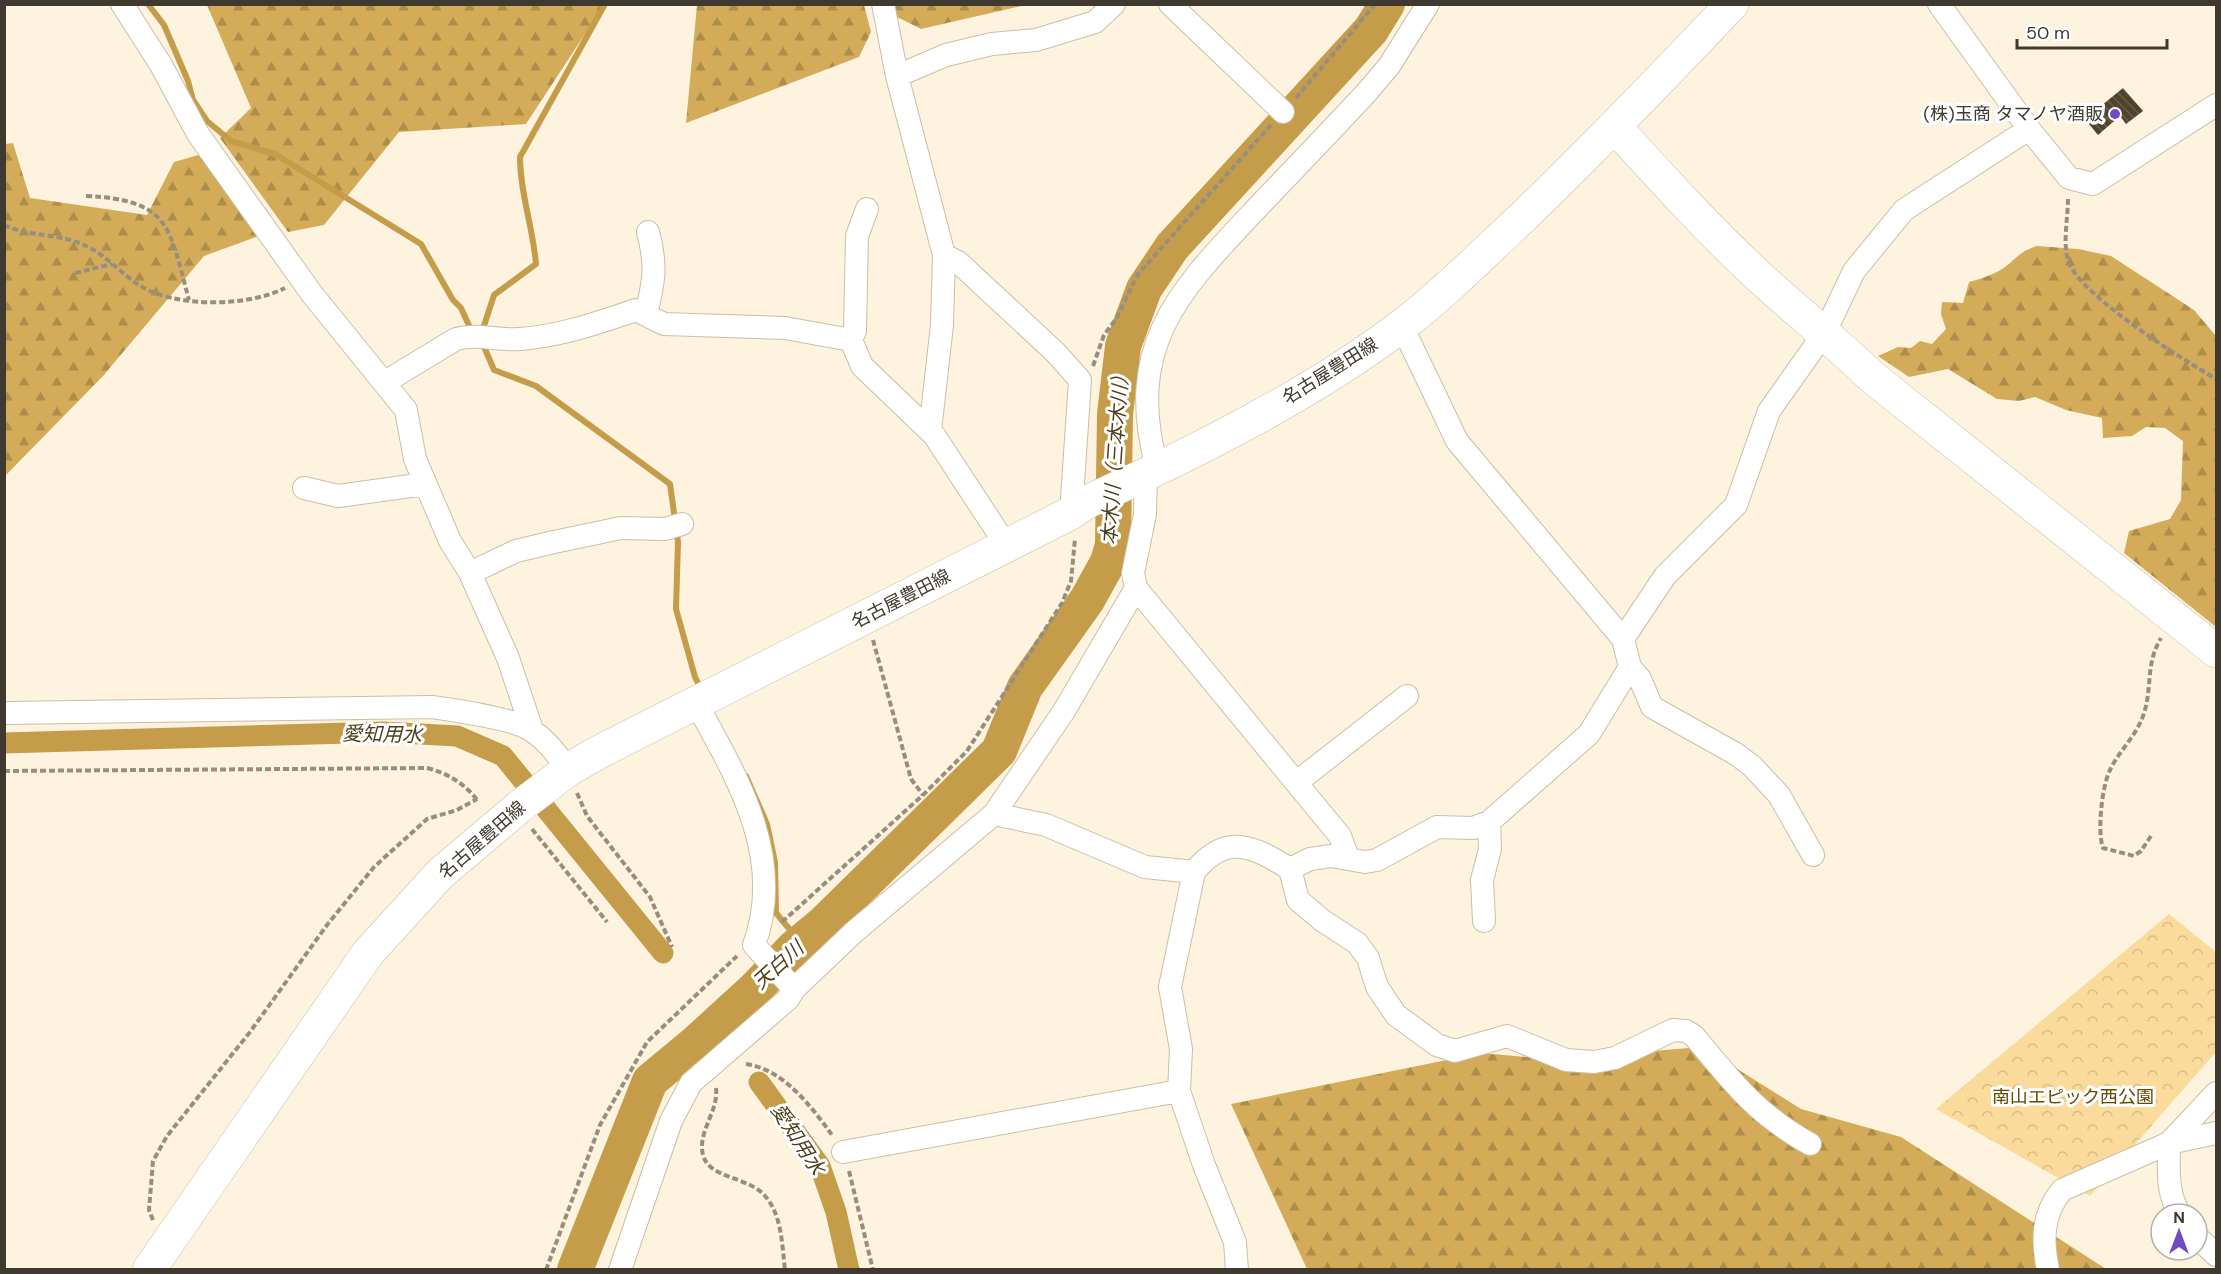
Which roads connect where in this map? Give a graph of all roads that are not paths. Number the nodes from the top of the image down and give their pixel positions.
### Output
1 (122, 4) edge
2 (883, 4) edge
3 (1114, 4) edge
4 (1170, 4) edge
5 (1428, 4) edge
6 (1732, 4) edge
7 (1939, 4) edge
8 (897, 76) junction
9 (2217, 105) edge
10 (1283, 112) road end
11 (1615, 127) junction
12 (2029, 129) junction
13 (867, 209) dead end
14 (648, 232) dead end
15 (944, 255) junction
16 (646, 315) junction
17 (1402, 326) junction
18 (1825, 332) junction
19 (852, 340) junction
20 (385, 382) junction
21 (930, 431) junction
22 (1146, 474) junction
23 (425, 484) junction
24 (304, 488) dead end
25 (1079, 507) junction
26 (682, 524) dead end
27 (1006, 545) junction
28 (470, 573) junction
29 (1136, 588) junction
30 (1623, 639) junction
31 (2217, 651) edge
32 (1630, 667) junction
33 (1407, 696) dead end
34 (696, 703) junction
35 (4, 713) edge
36 (528, 728) junction
37 (563, 774) junction
38 (1297, 782) junction
39 (994, 814) junction
40 (1489, 822) junction
41 (1813, 855) dead end
42 (1348, 858) junction
43 (1290, 868) junction
44 (1194, 872) junction
45 (1484, 921) dead end
46 (794, 989) junction
47 (1179, 1091) junction
48 (2217, 1093) edge
49 (2217, 1133) edge
50 (2169, 1143) junction
51 (1810, 1144) dead end
52 (843, 1152) road end
53 (2174, 1202) edge
54 (149, 1269) edge
55 (620, 1269) edge
56 (1237, 1269) edge
57 (2048, 1269) edge

1 - 20 street
2 - 8 street
3 - 8 street
4 - 10 street
5 - 22 street
6 - 11 main road, 名古屋豊田線
7 - 12 street
8 - 15 street
9 - 12 street
11 - 17 main road, 名古屋豊田線
11 - 18 main road
12 - 18 street
13 - 19 street
14 - 16 street
15 - 21 street
15 - 25 street
16 - 19 street
16 - 20 street
17 - 22 main road, 名古屋豊田線
17 - 30 street
18 - 30 street
18 - 31 main road
19 - 21 street
20 - 23 street
21 - 27 street
22 - 25 main road, 名古屋豊田線
22 - 29 street
23 - 24 street
23 - 28 street
25 - 27 main road, 名古屋豊田線
26 - 28 street
27 - 34 main road, 名古屋豊田線
28 - 36 street
29 - 38 street
29 - 39 street
30 - 32 street
32 - 40 street
32 - 41 street
33 - 38 street
34 - 37 main road, 名古屋豊田線
34 - 46 street
35 - 36 street
36 - 37 street
37 - 54 main road, 名古屋豊田線
38 - 42 street
39 - 44 street
39 - 46 street
40 - 42 street
40 - 45 street
42 - 43 street
43 - 44 street
43 - 51 street
44 - 47 street
46 - 55 street
47 - 52 street
47 - 56 street
48 - 50 street
49 - 50 street
50 - 53 street
50 - 57 street

